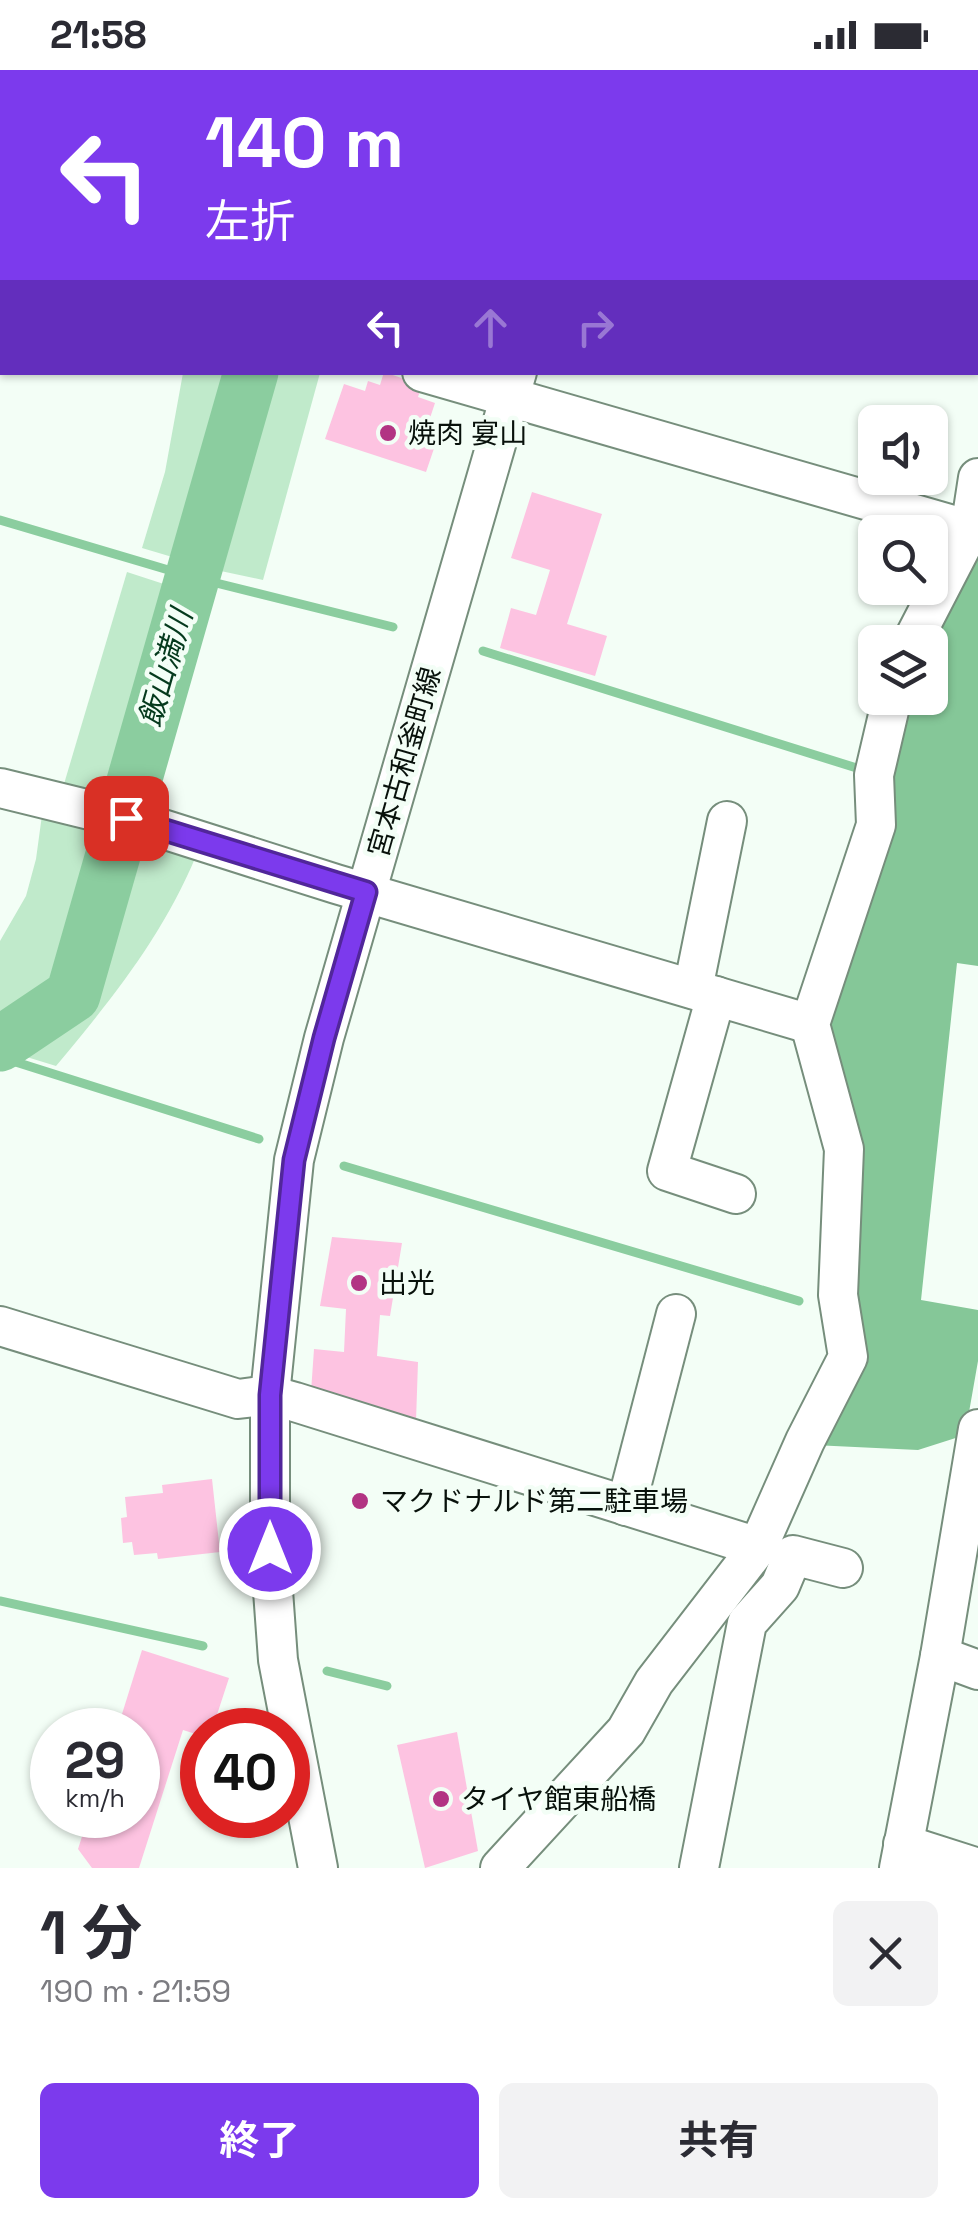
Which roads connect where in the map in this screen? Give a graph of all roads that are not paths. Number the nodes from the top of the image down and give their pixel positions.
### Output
1 (443, 375) edge
2 (513, 385) edge
3 (978, 478) edge
4 (970, 530) junction
5 (921, 625) edge
6 (888, 715) edge
7 (0, 788) edge
8 (727, 822) dead end
9 (366, 892) junction
10 (704, 993) junction
11 (810, 1024) junction
12 (736, 1194) dead end
13 (676, 1314) dead end
14 (0, 1326) edge
15 (270, 1395) junction
16 (978, 1429) edge
17 (626, 1506) junction
18 (758, 1547) junction
19 (843, 1568) dead end
20 (940, 1656) junction
21 (978, 1670) edge
22 (901, 1856) edge
23 (318, 1868) edge
24 (500, 1868) edge
25 (699, 1868) edge
26 (978, 1868) edge

1 - 2 street
2 - 4 street
2 - 9 street, 宮本古和釜町線
3 - 4 street
4 - 5 street
6 - 11 street
7 - 9 street
8 - 10 street
9 - 10 street
9 - 15 street, 宮本古和釜町線
10 - 11 street
10 - 12 street
11 - 18 street
13 - 17 street
14 - 15 street
15 - 17 street
15 - 23 street, 宮本古和釜町線
16 - 20 street
17 - 18 street
18 - 24 street
19 - 25 street
20 - 21 street
20 - 22 street
22 - 26 street

